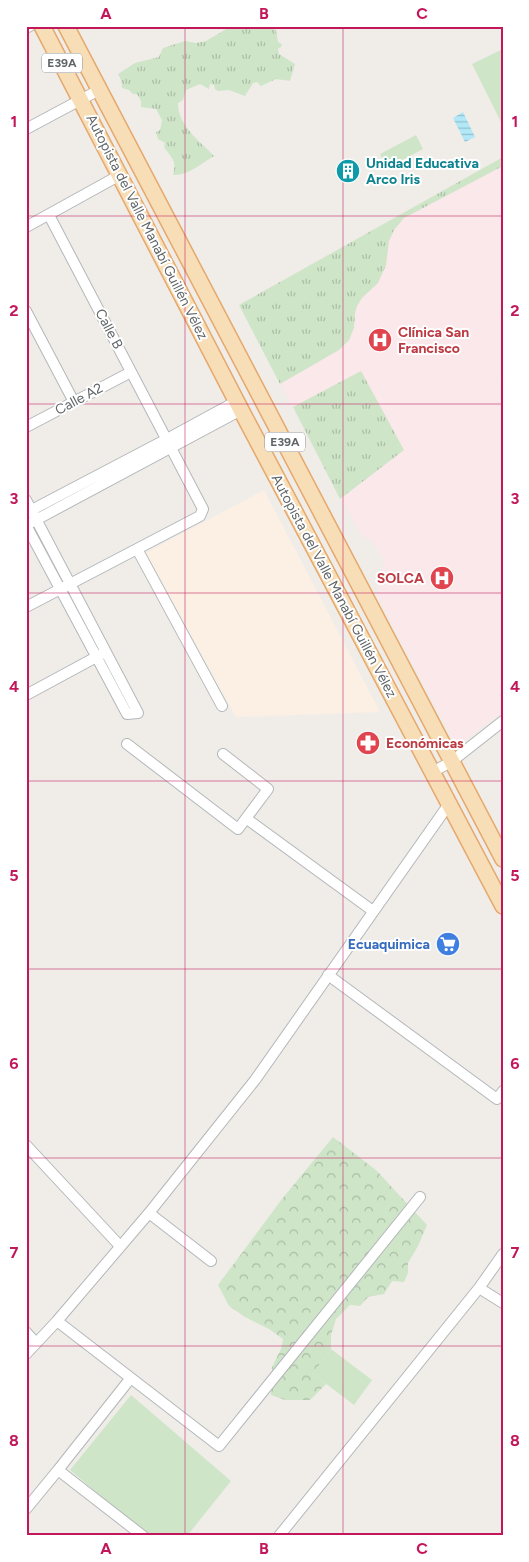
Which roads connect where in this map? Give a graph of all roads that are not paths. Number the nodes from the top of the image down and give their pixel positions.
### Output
1 (30, 26) edge
2 (42, 26) edge
3 (66, 26) edge
4 (26, 28) edge
5 (99, 90) junction
6 (81, 100) junction
7 (26, 129) edge
8 (120, 174) junction
9 (51, 219) dead end
10 (26, 227) edge
11 (26, 311) edge
12 (131, 372) junction
13 (74, 402) junction
14 (239, 406) junction
15 (26, 427) edge
16 (170, 444) junction
17 (26, 500) edge
18 (29, 511) edge
19 (325, 518) junction
20 (36, 520) junction
21 (26, 525) edge
22 (307, 533) junction
23 (137, 549) junction
24 (70, 584) junction
25 (60, 590) junction
26 (26, 607) edge
27 (101, 655) junction
28 (26, 695) edge
29 (222, 706) dead end
30 (503, 721) edge
31 (128, 744) dead end
32 (222, 754) dead end
33 (451, 762) junction
34 (432, 772) junction
35 (449, 804) junction
36 (247, 819) junction
37 (502, 854) edge
38 (503, 906) edge
39 (373, 911) junction
40 (328, 975) junction
41 (503, 1091) edge
42 (26, 1146) edge
43 (420, 1197) dead end
44 (149, 1213) junction
45 (120, 1246) junction
46 (503, 1254) edge
47 (211, 1261) dead end
48 (479, 1288) junction
49 (503, 1303) edge
50 (57, 1321) junction
51 (26, 1332) edge
52 (36, 1343) junction
53 (26, 1354) edge
54 (130, 1379) junction
55 (58, 1470) junction
56 (26, 1509) edge
57 (143, 1536) edge
58 (279, 1536) edge

1 - 4 street
2 - 6 main road, Autopista del Valle Manabí Guillén Vélez / E39A
3 - 5 main road, Autopista del Valle Manabí Guillén Vélez / E39A
5 - 6 street
5 - 19 main road, Autopista del Valle Manabí Guillén Vélez / E39A
6 - 7 street
6 - 8 main road, Autopista del Valle Manabí Guillén Vélez / E39A
8 - 10 street
8 - 14 main road, Autopista del Valle Manabí Guillén Vélez / E39A
9 - 12 street, Calle B
11 - 13 street
12 - 13 street, Calle A2
12 - 16 street, Calle B
13 - 15 street, Calle A2
14 - 16 street
14 - 22 main road, Autopista del Valle Manabí Guillén Vélez / E39A
16 - 18 street
16 - 20 street
16 - 23 street, Calle B
17 - 18 street
18 - 20 street
19 - 22 main road
19 - 33 main road, Autopista del Valle Manabí Guillén Vélez / E39A
20 - 21 street
20 - 24 street
21 - 25 street
22 - 34 main road, Autopista del Valle Manabí Guillén Vélez / E39A
23 - 24 street
23 - 29 street
24 - 25 street
24 - 27 street
25 - 26 street
25 - 27 street
27 - 27 street
27 - 28 street
30 - 33 street
31 - 36 street
32 - 36 street
33 - 34 street
33 - 37 main road, Autopista del Valle Manabí Guillén Vélez / E39A
34 - 35 main road, Autopista del Valle Manabí Guillén Vélez / E39A
35 - 38 main road, Autopista del Valle Manabí Guillén Vélez / E39A
35 - 39 street
36 - 39 street
39 - 40 street
40 - 41 street
40 - 44 street
42 - 45 street
43 - 54 street
44 - 45 street
44 - 47 street
45 - 50 street
46 - 48 street
48 - 49 street
48 - 58 street
50 - 52 street
50 - 54 street
51 - 52 street
52 - 53 street
54 - 55 street
55 - 56 street
55 - 57 street

